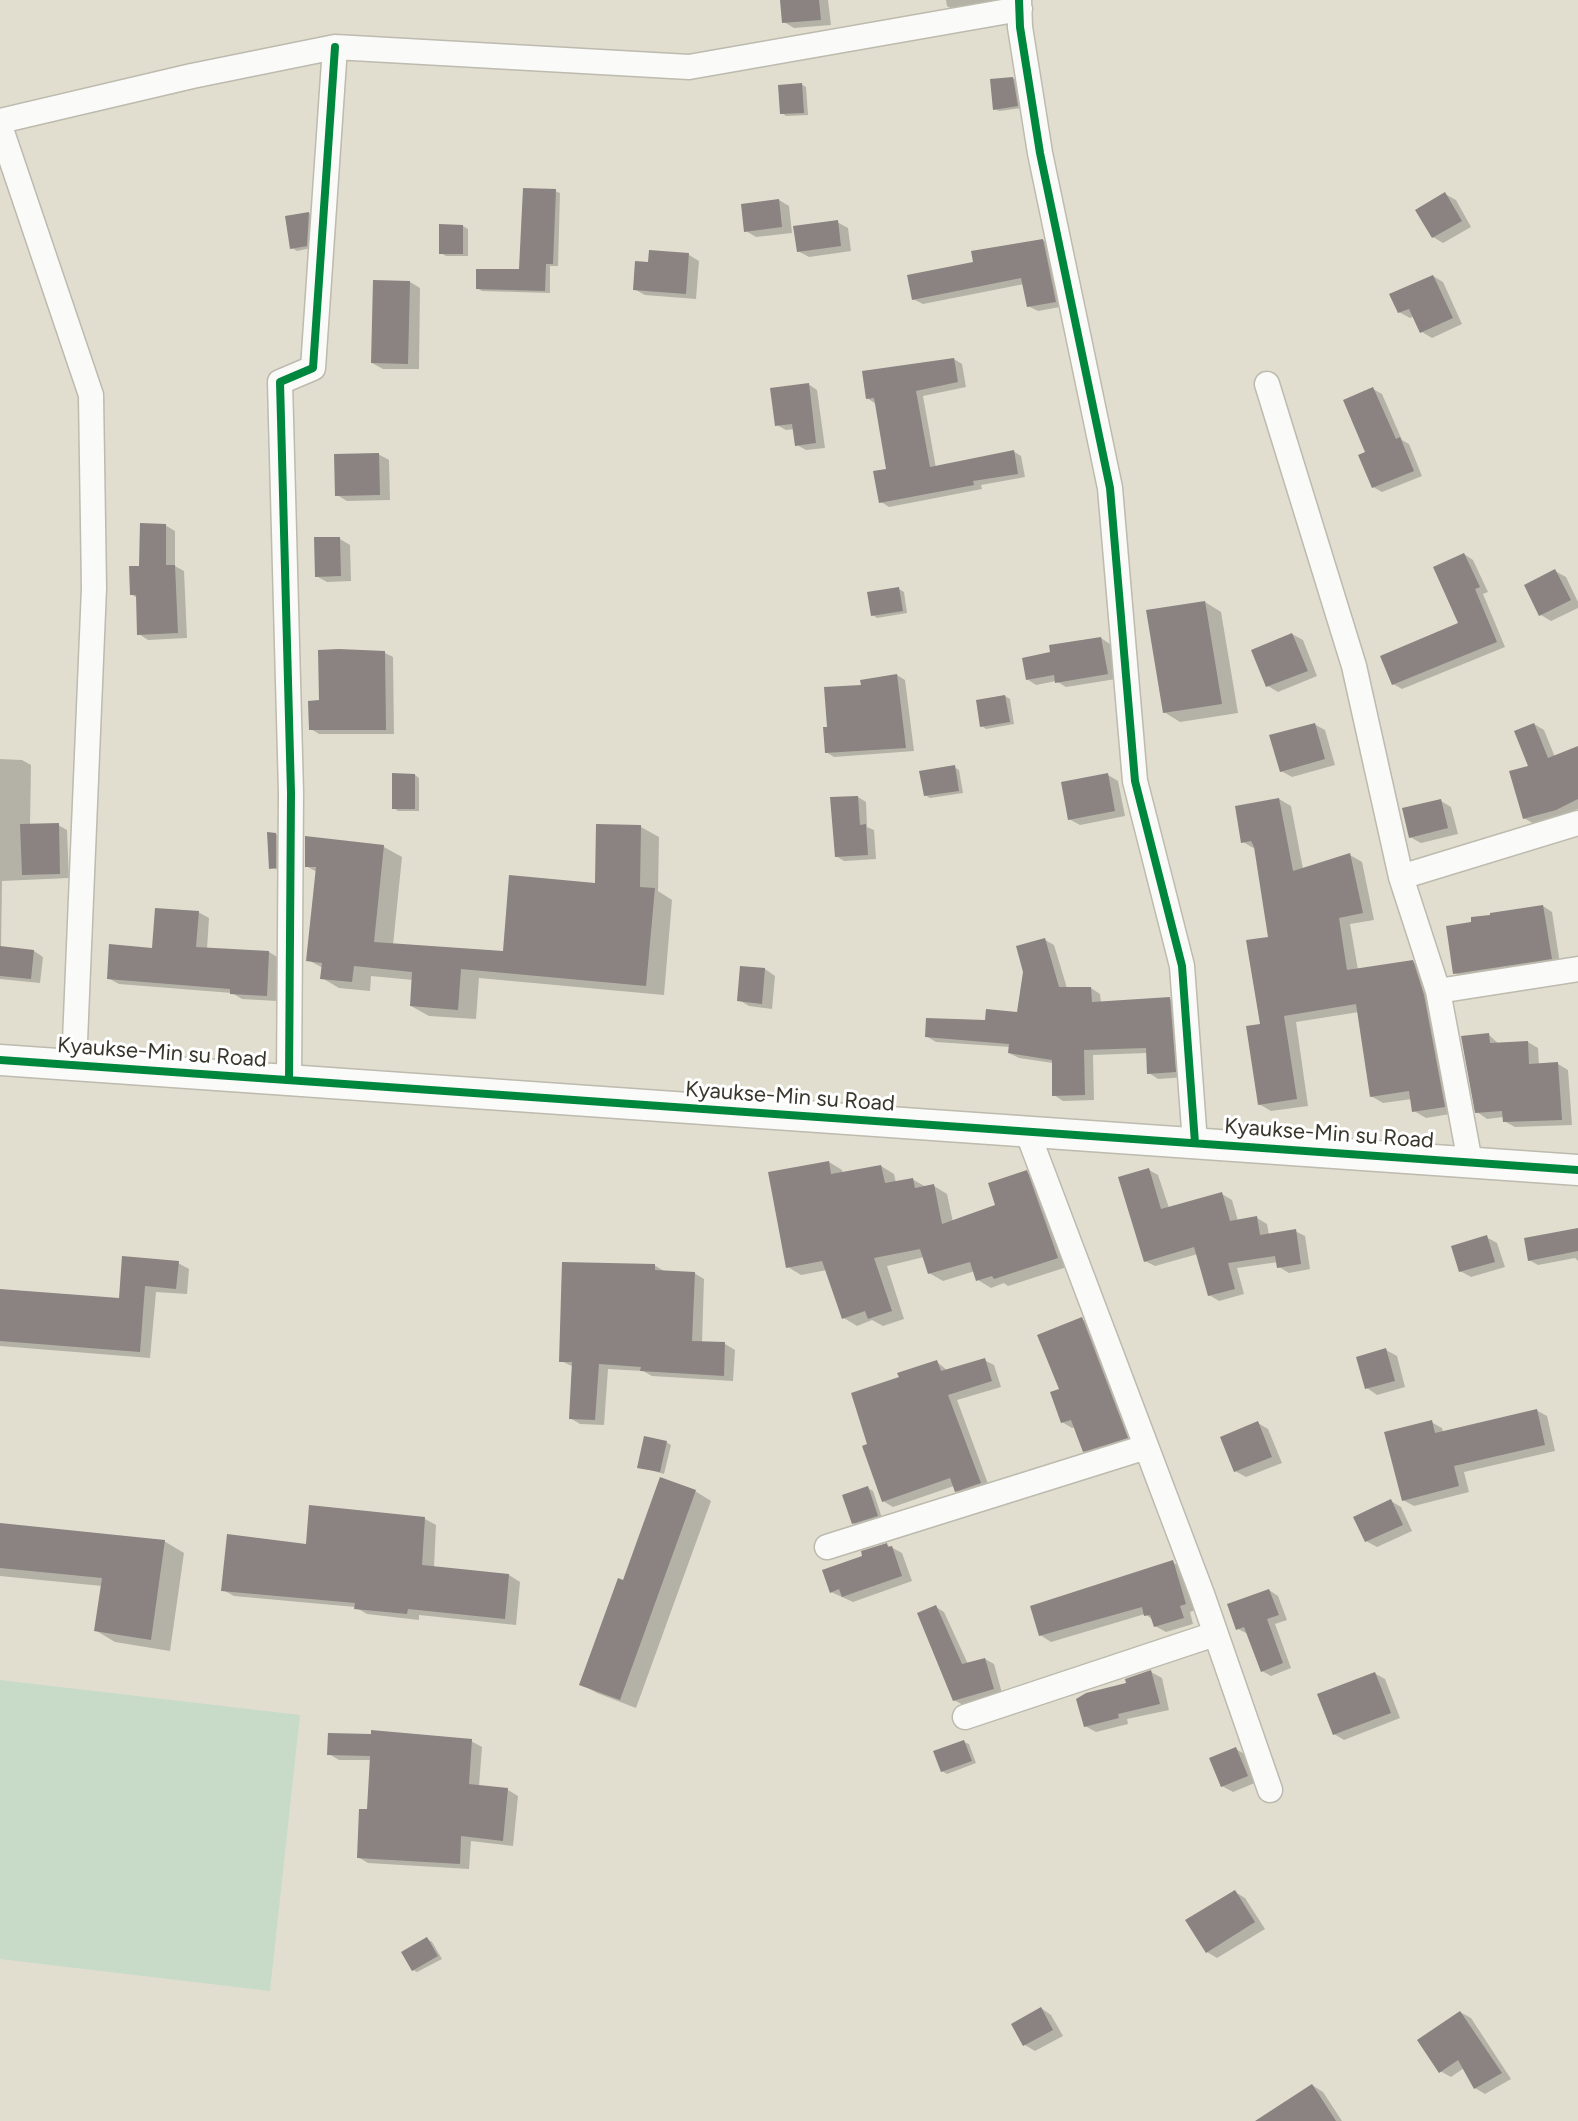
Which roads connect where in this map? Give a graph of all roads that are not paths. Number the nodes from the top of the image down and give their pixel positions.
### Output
1 (1019, 4) edge
2 (334, 47) junction
3 (0, 121) edge
4 (0, 126) edge
5 (1267, 384) dead end
6 (1578, 823) edge
7 (1401, 877) junction
8 (1578, 969) edge
9 (1438, 991) junction
10 (0, 1060) edge
11 (74, 1065) junction
12 (289, 1080) junction
13 (1027, 1131) junction
14 (1195, 1143) junction
15 (1470, 1162) junction
16 (1578, 1170) edge
17 (1146, 1447) junction
18 (827, 1547) dead end
19 (1215, 1634) junction
20 (965, 1717) dead end
21 (1270, 1790) dead end

1 - 2 street
1 - 14 street
2 - 3 street
2 - 12 street
4 - 11 street
5 - 7 street
6 - 7 street
7 - 9 street
8 - 9 street
9 - 15 street
10 - 11 street, Kyaukse-Min su Road
11 - 12 street, Kyaukse-Min su Road
12 - 13 street, Kyaukse-Min su Road
13 - 14 street, Kyaukse-Min su Road
13 - 17 street
14 - 15 street, Kyaukse-Min su Road
15 - 16 street, Kyaukse-Min su Road
17 - 18 street
17 - 19 street
19 - 20 street
19 - 21 street

